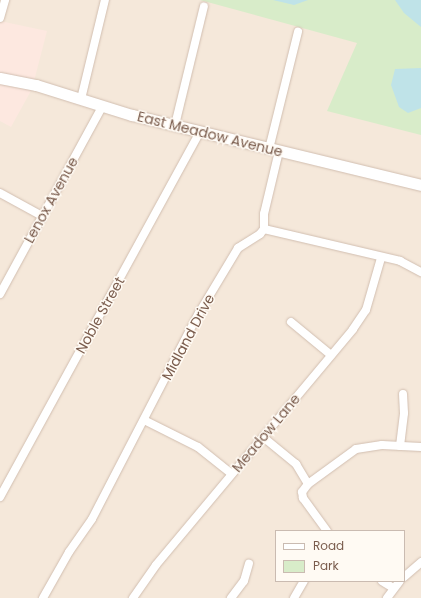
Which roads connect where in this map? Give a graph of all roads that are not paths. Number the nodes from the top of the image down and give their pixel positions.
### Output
1 (5, 0) edge
2 (105, 0) edge
3 (204, 6) dead end
4 (0, 18) edge
5 (298, 32) dead end
6 (0, 78) edge
7 (81, 99) junction
8 (102, 107) junction
9 (175, 125) junction
10 (200, 132) junction
11 (274, 150) junction
12 (421, 185) edge
13 (0, 193) edge
14 (42, 216) junction
15 (264, 229) junction
16 (381, 258) junction
17 (421, 272) edge
18 (0, 294) edge
19 (291, 322) dead end
20 (331, 355) junction
21 (403, 394) dead end
22 (144, 420) junction
23 (263, 437) junction
24 (400, 446) junction
25 (421, 448) edge
26 (232, 474) junction
27 (308, 484) junction
28 (0, 497) edge
29 (326, 530) edge
30 (421, 562) edge
31 (249, 564) dead end
32 (405, 575) edge
33 (303, 582) edge
34 (384, 582) edge
35 (399, 582) edge
36 (393, 588) junction
37 (43, 598) edge
38 (133, 598) edge
39 (231, 598) edge
40 (294, 598) edge
41 (387, 598) edge

1 - 4 street
2 - 7 street
3 - 9 street
5 - 11 street
6 - 7 street, East Meadow Avenue
7 - 8 street, East Meadow Avenue
8 - 9 street, East Meadow Avenue
8 - 14 street, Lenox Avenue
9 - 10 street, East Meadow Avenue
10 - 11 street, East Meadow Avenue
10 - 28 street, Noble Street
11 - 12 street, East Meadow Avenue
11 - 15 street
13 - 14 street
14 - 18 street, Lenox Avenue
15 - 16 street
15 - 22 street, Midland Drive
16 - 17 street
16 - 20 street, Meadow Lane
19 - 20 street
20 - 23 street, Meadow Lane
21 - 24 street
22 - 26 street
22 - 37 street, Midland Drive
23 - 26 street, Meadow Lane
23 - 27 street
24 - 25 street
24 - 27 street
26 - 38 street, Meadow Lane
27 - 29 street
30 - 32 street
31 - 39 street
33 - 40 street
34 - 36 street
35 - 36 street
36 - 41 street

